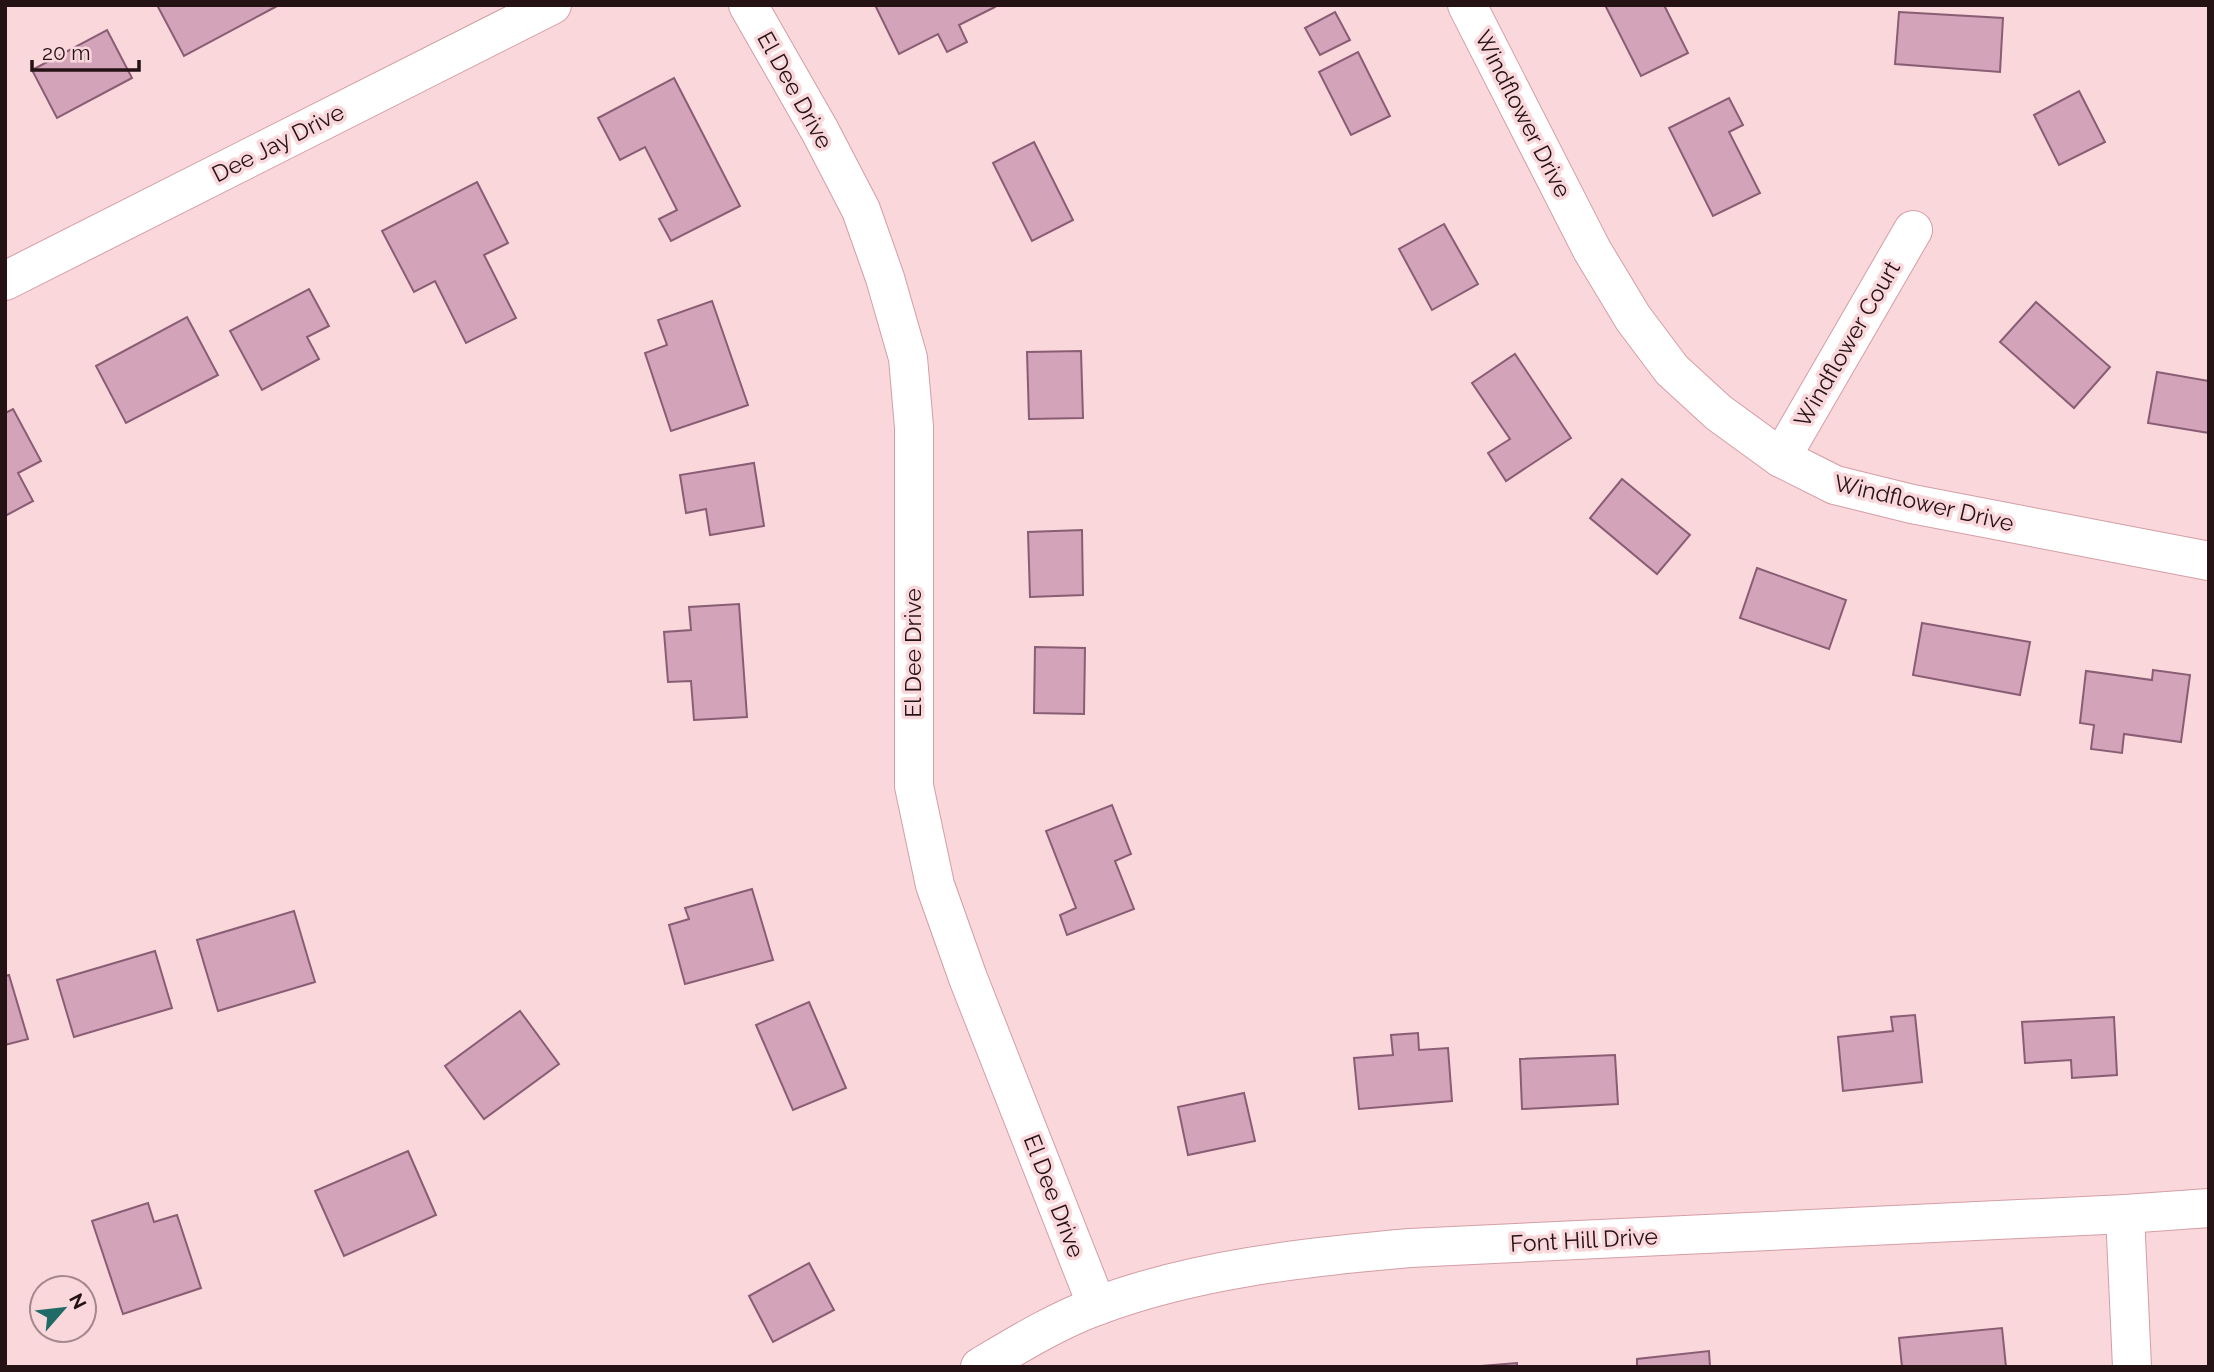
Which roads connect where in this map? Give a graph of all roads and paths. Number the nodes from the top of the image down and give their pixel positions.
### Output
1 (552, 5) edge
2 (748, 5) edge
3 (1467, 5) edge
4 (1913, 230) dead end
5 (5, 281) edge
6 (1781, 458) junction
7 (2209, 561) edge
8 (2209, 1208) edge
9 (2125, 1214) junction
10 (1097, 1306) junction
11 (980, 1367) edge
12 (2132, 1367) edge

1 - 5 street, Dee Jay Drive
2 - 10 street, El Dee Drive
3 - 6 street, Windflower Drive
4 - 6 street, Windflower Court
6 - 7 street, Windflower Drive
8 - 9 street, Font Hill Drive
9 - 10 street, Font Hill Drive
9 - 12 street
10 - 11 street, Font Hill Drive

